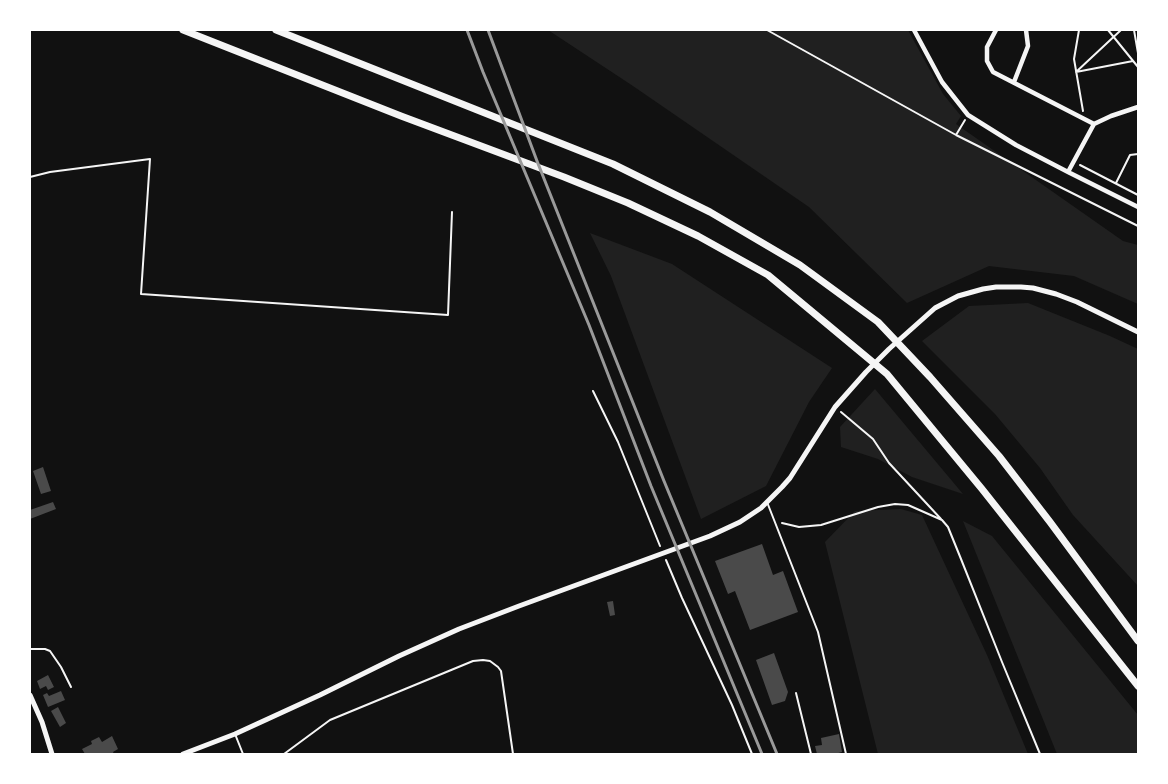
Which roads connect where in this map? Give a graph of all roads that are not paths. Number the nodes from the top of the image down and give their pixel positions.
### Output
1 (183, 30) edge
2 (276, 30) edge
3 (914, 30) edge
4 (996, 30) edge
5 (1026, 30) edge
6 (1014, 82) junction
7 (1138, 107) edge
8 (1094, 124) junction
9 (1068, 172) junction
10 (30, 177) edge
11 (1138, 207) edge
12 (452, 212) dead end
13 (1138, 332) edge
14 (768, 502) junction
15 (1138, 641) edge
16 (30, 649) edge
17 (72, 686) dead end
18 (1138, 686) edge
19 (796, 693) dead end
20 (30, 695) edge
21 (235, 734) junction
22 (52, 754) edge
23 (183, 754) edge
24 (242, 754) edge
25 (284, 754) edge
26 (513, 754) edge
27 (811, 754) edge
28 (846, 754) edge

1 - 18 highway
2 - 15 highway
3 - 9 street
4 - 6 street
5 - 6 street
6 - 8 street
7 - 8 street
8 - 9 street
9 - 11 street
10 - 12 lane
13 - 14 street
14 - 21 street
14 - 28 lane
16 - 17 lane
19 - 27 lane
20 - 22 street
21 - 23 street
21 - 24 lane
25 - 26 lane

